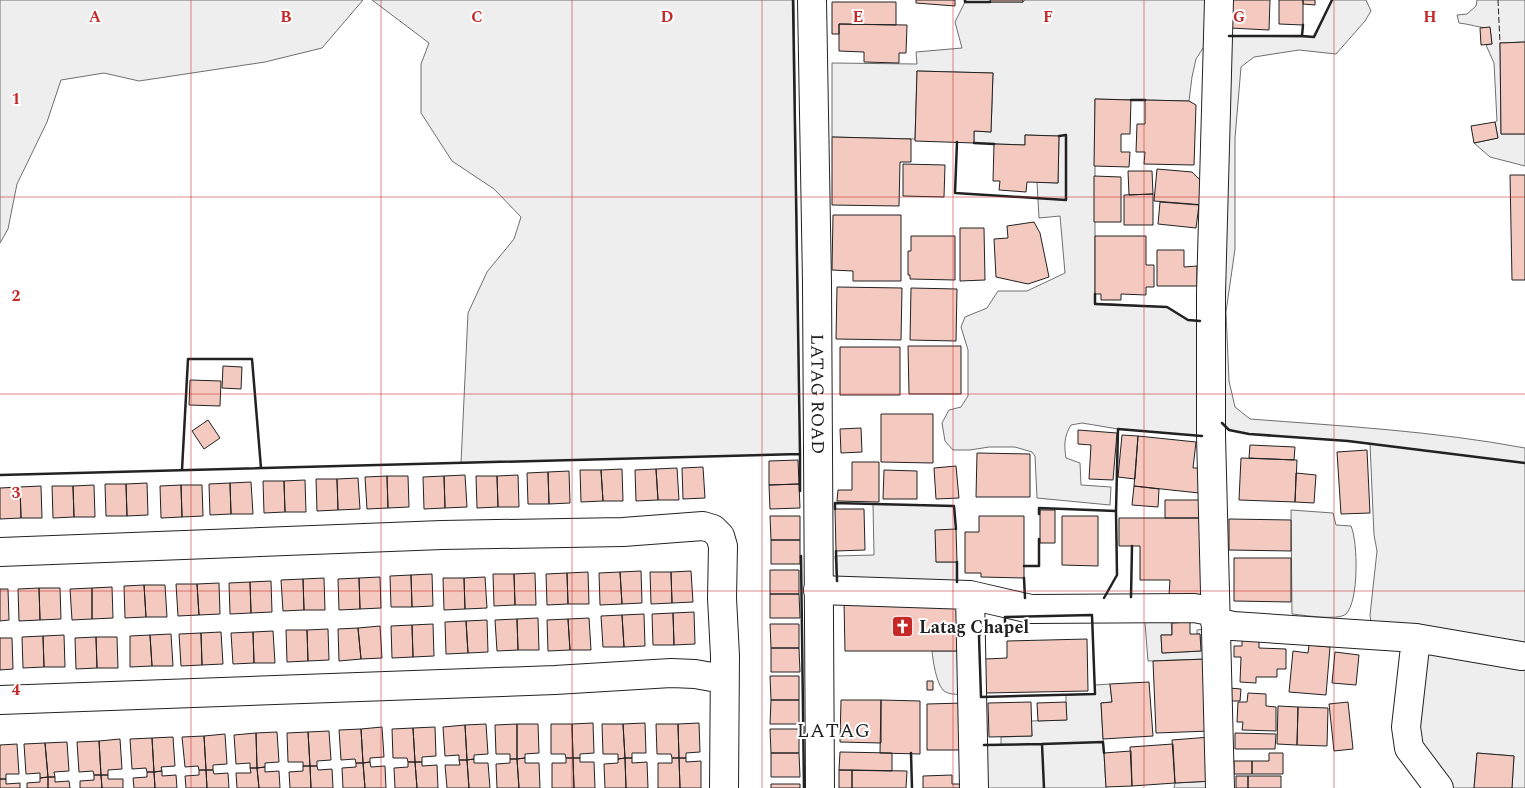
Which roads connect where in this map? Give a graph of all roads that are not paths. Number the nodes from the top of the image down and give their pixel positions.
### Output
1 (812, 0) edge
2 (1220, 0) edge
3 (0, 552) edge
4 (818, 590) junction
5 (970, 595) junction
6 (1215, 617) junction
7 (1416, 638) junction
8 (1521, 656) dead end
9 (724, 680) junction
10 (0, 700) edge
11 (724, 788) edge
12 (820, 788) edge
13 (974, 788) edge
14 (1220, 788) edge
15 (1438, 788) edge

1 - 4 street, LATAG ROAD
2 - 6 street
3 - 9 street
4 - 5 street
4 - 12 street, LATAG ROAD
5 - 6 street
5 - 13 street
6 - 7 street
6 - 14 street
7 - 8 street
7 - 15 street
9 - 10 street
9 - 11 street

